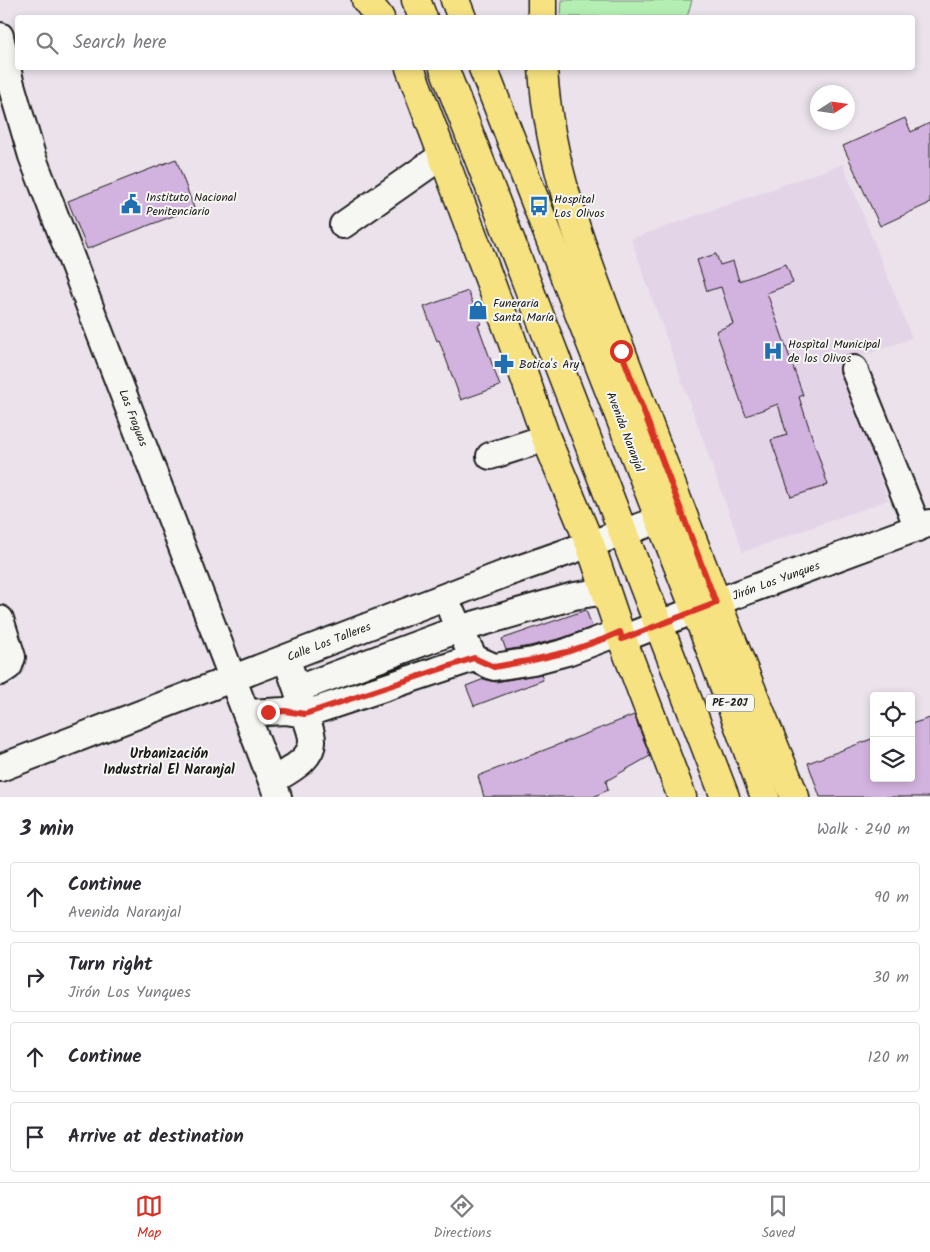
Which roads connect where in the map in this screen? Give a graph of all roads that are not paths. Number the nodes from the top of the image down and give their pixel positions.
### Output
1 (366, 0) edge
2 (416, 0) edge
3 (455, 0) edge
4 (542, 0) edge
5 (378, 15) edge
6 (422, 15) edge
7 (461, 15) edge
8 (542, 15) edge
9 (0, 36) edge
10 (411, 70) edge
11 (445, 70) edge
12 (484, 70) edge
13 (543, 70) edge
14 (443, 154) junction
15 (343, 225) dead end
16 (609, 356) junction
17 (854, 369) dead end
18 (546, 438) junction
19 (490, 456) dead end
20 (659, 520) junction
21 (924, 526) edge
22 (622, 533) junction
23 (590, 544) junction
24 (606, 591) junction
25 (445, 596) junction
26 (705, 606) junction
27 (0, 619) edge
28 (658, 624) junction
29 (459, 629) junction
30 (621, 635) junction
31 (286, 658) junction
32 (474, 658) junction
33 (0, 672) edge
34 (233, 677) junction
35 (297, 689) junction
36 (246, 713) junction
37 (305, 714) junction
38 (0, 768) edge
39 (275, 789) edge
40 (682, 797) edge
41 (724, 797) edge
42 (765, 797) edge
43 (795, 797) edge

1 - 5 main road
2 - 6 main road
3 - 7 main road
4 - 8 main road
9 - 34 street, Las Fraguas
10 - 14 main road
11 - 22 main road, PE-20J
12 - 16 main road, Avenida Naranjal / PE-20J
13 - 16 main road, Avenida Naranjal
14 - 15 street
14 - 18 main road
16 - 20 main road, Avenida Naranjal / PE-20J
16 - 26 main road, Avenida Naranjal
17 - 21 street
18 - 19 street
18 - 23 main road
20 - 22 street, Calle Los Talleres
20 - 26 main road, Avenida Naranjal / PE-20J
21 - 26 street, Jirón Los Yunques
22 - 23 street, Calle Los Talleres
22 - 28 main road, PE-20J
23 - 24 main road
23 - 25 street, Calle Los Talleres
24 - 29 street
24 - 30 main road
25 - 29 street
25 - 31 street, Calle Los Talleres
26 - 28 street, Jirón Los Yunques
26 - 42 main road, Avenida Naranjal / PE-20J
26 - 43 main road, Avenida Naranjal
27 - 33 street
28 - 30 street, Jirón Los Yunques
28 - 41 main road, PE-20J
29 - 32 street
29 - 35 street
30 - 32 street, Jirón Los Yunques
30 - 40 main road
31 - 34 street, Calle Los Talleres
31 - 35 street
32 - 37 street
34 - 36 street, Las Fraguas
34 - 38 street, Calle Los Talleres
35 - 37 street
36 - 37 street
36 - 39 street, Las Fraguas
37 - 39 street

